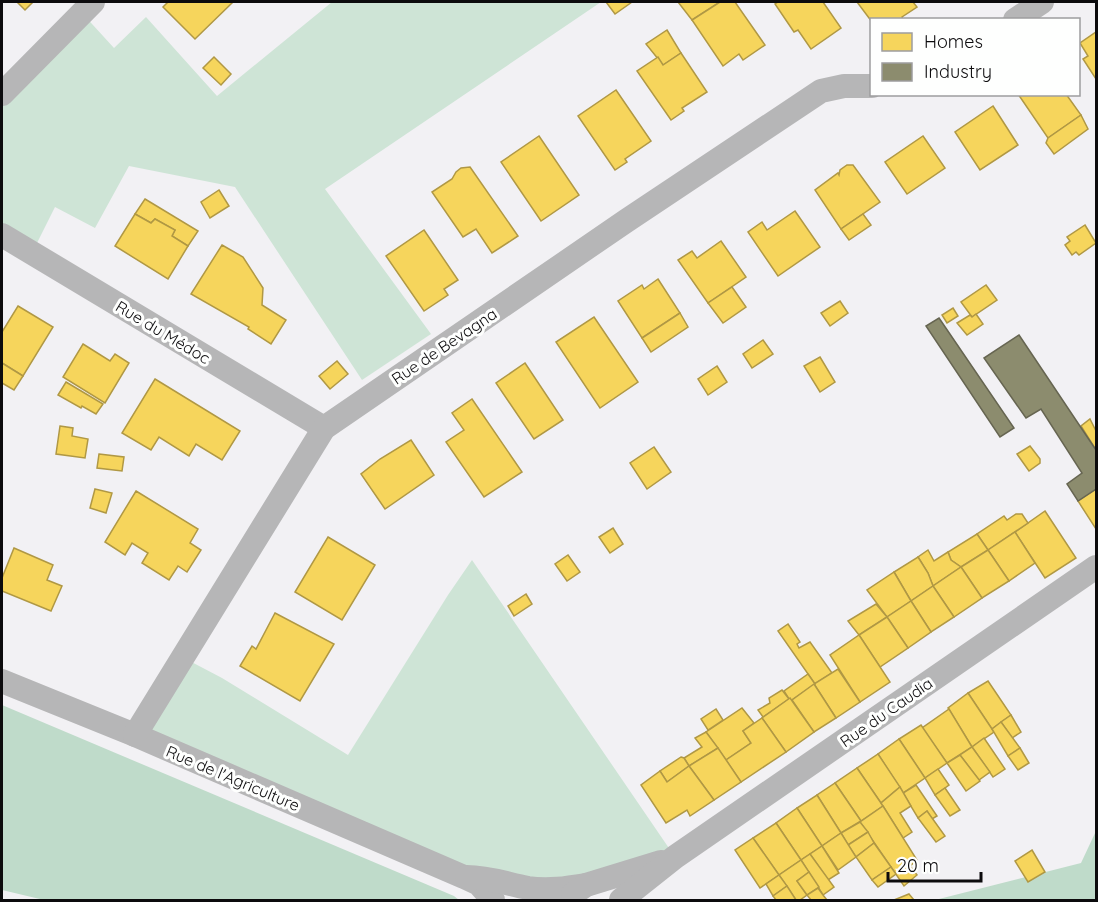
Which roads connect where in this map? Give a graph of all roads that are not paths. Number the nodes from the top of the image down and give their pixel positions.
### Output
1 (93, 2) edge
2 (1042, 2) edge
3 (1018, 18) edge
4 (870, 86) edge
5 (2, 94) edge
6 (2, 235) edge
7 (324, 428) junction
8 (1096, 567) edge
9 (2, 681) edge
10 (135, 735) junction
11 (675, 857) junction
12 (464, 877) junction
13 (586, 885) junction
14 (537, 894) edge
15 (491, 899) edge
16 (564, 900) edge
17 (621, 900) edge

1 - 5 street
2 - 3 street
4 - 7 street, Rue de Bevagna
6 - 7 street, Rue du Médoc
7 - 10 street, Rue de Bevagna
8 - 11 street, Rue du Caudia
9 - 10 street, Rue de l'Agriculture
10 - 12 street, Rue de l'Agriculture
11 - 13 street, Rue du Caudia
11 - 17 street, Rue du Caudia
12 - 14 street, Rue de l'Agriculture
12 - 15 street, Rue de l'Agriculture
13 - 14 street, Rue de l'Agriculture
13 - 16 street, Rue du Caudia

